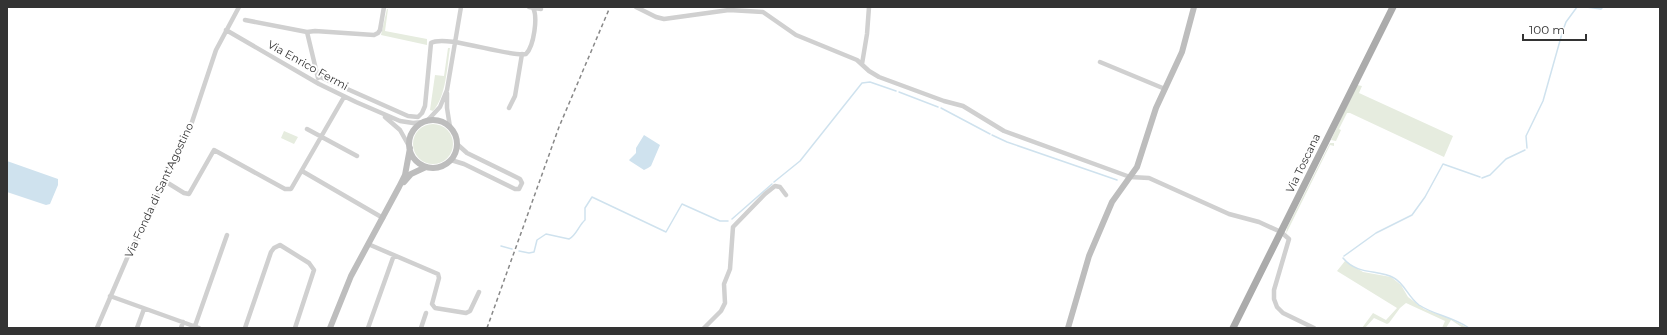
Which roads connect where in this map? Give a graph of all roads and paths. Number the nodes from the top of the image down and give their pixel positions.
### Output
1 (238, 7) edge
2 (384, 7) edge
3 (461, 7) edge
4 (531, 7) edge
5 (636, 7) edge
6 (869, 7) edge
7 (1194, 7) edge
8 (1392, 7) edge
9 (541, 9) dead end
10 (729, 9) edge
11 (245, 20) dead end
12 (226, 30) junction
13 (307, 32) junction
14 (455, 43) junction
15 (522, 54) junction
16 (1100, 62) dead end
17 (862, 64) junction
18 (318, 76) junction
19 (319, 84) junction
20 (1165, 89) junction
21 (447, 90) junction
22 (344, 96) junction
23 (509, 108) dead end
24 (383, 114) junction
25 (426, 122) junction
26 (450, 127) junction
27 (307, 129) dead end
28 (322, 137) junction
29 (457, 144) junction
30 (410, 147) junction
31 (357, 156) dead end
32 (451, 160) junction
33 (426, 167) junction
34 (302, 171) junction
35 (1130, 177) junction
36 (163, 180) junction
37 (399, 188) junction
38 (786, 194) dead end
39 (383, 218) junction
40 (1281, 232) junction
41 (227, 235) dead end
42 (368, 244) junction
43 (394, 255) junction
44 (479, 292) dead end
45 (110, 296) junction
46 (144, 308) junction
47 (426, 313) dead end
48 (183, 322) junction
49 (197, 327) edge
50 (97, 328) edge
51 (137, 328) edge
52 (180, 328) edge
53 (245, 328) edge
54 (295, 328) edge
55 (330, 328) edge
56 (368, 328) edge
57 (421, 328) edge
58 (704, 328) edge
59 (1068, 328) edge
60 (1233, 328) edge
61 (1314, 328) edge

1 - 12 street, Via Fonda di Sant'Agostino
2 - 13 street
3 - 14 street
4 - 9 street
4 - 15 street
5 - 10 street
6 - 17 street
7 - 20 street
8 - 40 main road, Via Toscana
10 - 17 street
11 - 13 street
12 - 19 street, Via Enrico Fermi
12 - 36 street, Via Fonda di Sant'Agostino
13 - 18 street
14 - 15 street
14 - 18 street
14 - 21 street
15 - 23 street
16 - 20 street
17 - 35 street
18 - 19 street
19 - 22 street, Via Enrico Fermi
20 - 35 street
21 - 25 street
21 - 26 street
22 - 24 street, Via Enrico Fermi
22 - 28 street
24 - 25 street
24 - 30 street
25 - 26 street
25 - 30 street
26 - 29 street
27 - 28 street
28 - 31 street
28 - 34 street
29 - 32 street
29 - 32 street
30 - 33 street
30 - 37 street
32 - 33 street
33 - 37 street
34 - 36 street
34 - 39 street
35 - 40 street
35 - 59 street
36 - 45 street, Via Fonda di Sant'Agostino
37 - 39 street
38 - 58 street
39 - 42 street
40 - 60 main road, Via Toscana
40 - 61 street
41 - 49 street
42 - 43 street
42 - 55 street
43 - 44 street
43 - 56 street
45 - 46 street
45 - 50 street, Via Fonda di Sant'Agostino
46 - 48 street
46 - 51 street
47 - 57 street
48 - 49 street
48 - 52 street
53 - 54 street

